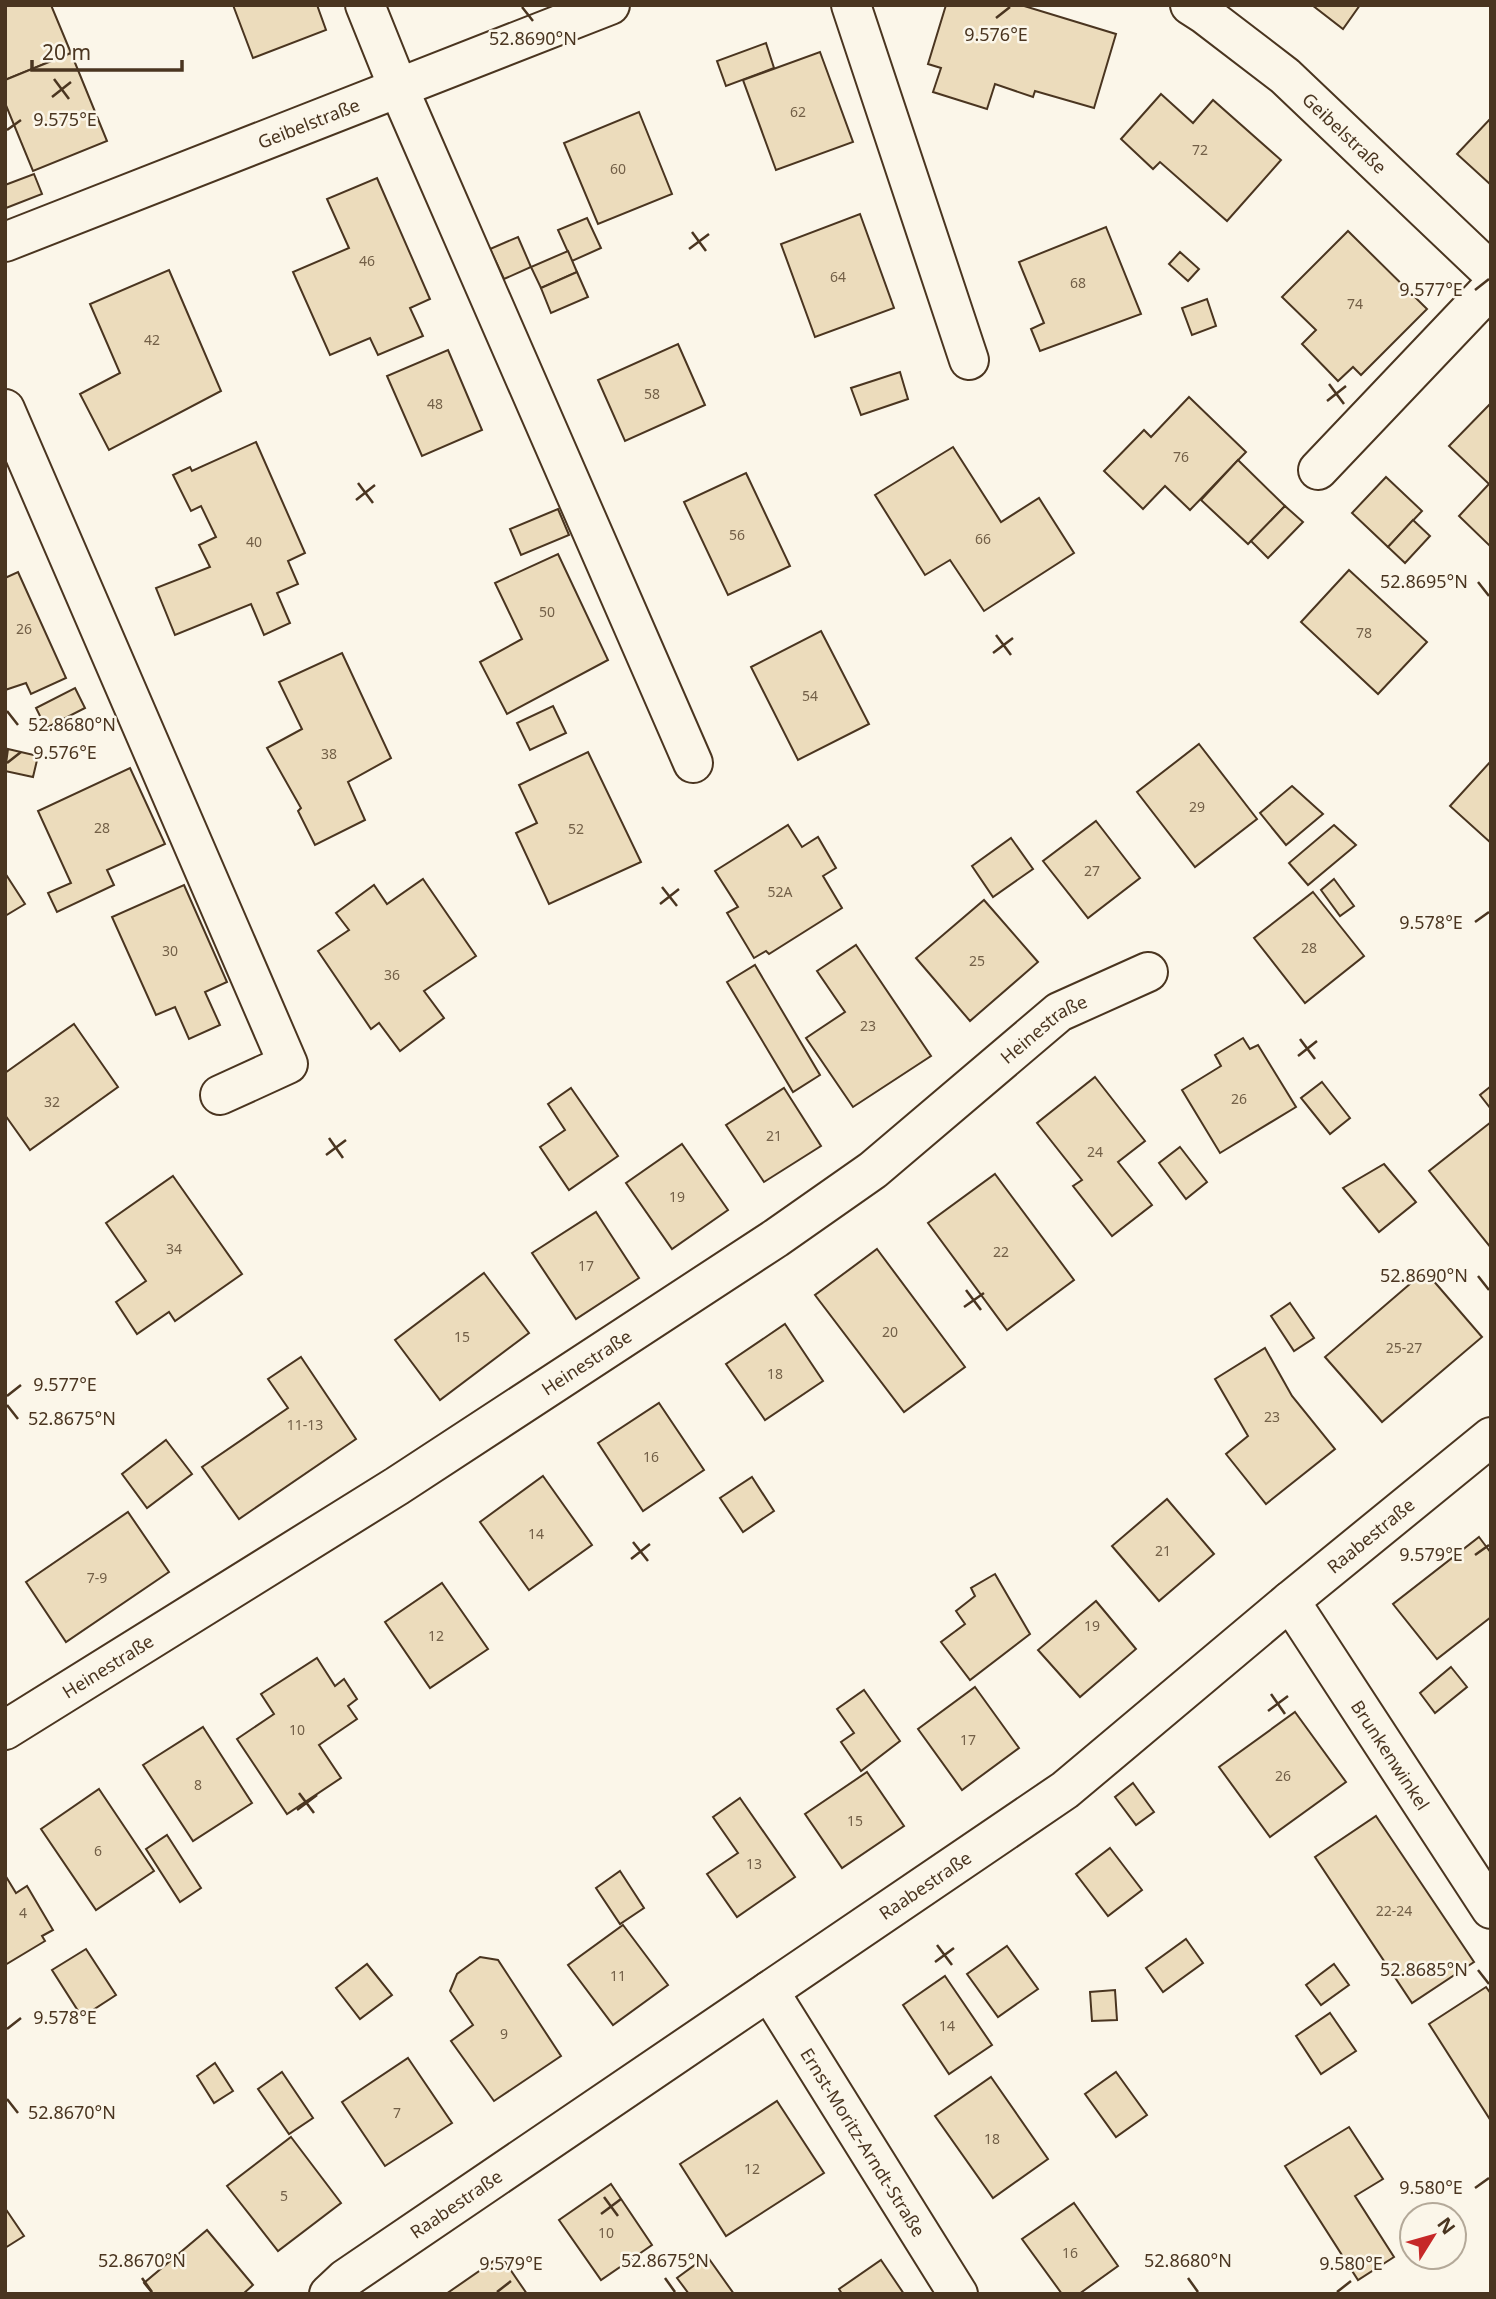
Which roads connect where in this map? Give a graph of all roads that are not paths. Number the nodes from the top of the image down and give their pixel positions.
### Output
1 (365, 5) edge
2 (610, 5) edge
3 (851, 5) edge
4 (1190, 5) edge
5 (398, 88) junction
6 (5, 242) edge
7 (1491, 272) edge
8 (1491, 288) edge
9 (969, 360) dead end
10 (5, 409) edge
11 (1318, 470) dead end
12 (693, 763) dead end
13 (1148, 972) dead end
14 (220, 1095) dead end
15 (1491, 1437) edge
16 (1290, 1601) junction
17 (5, 1730) edge
18 (1491, 1909) edge
19 (769, 1991) junction
20 (329, 2294) edge
21 (958, 2294) edge

1 - 5 street
2 - 5 street, Geibelstraße
3 - 9 street
4 - 7 street, Geibelstraße
5 - 6 street, Geibelstraße
5 - 12 street
8 - 11 street
10 - 14 street
13 - 17 street, Heinestraße
15 - 16 street, Raabestraße
16 - 18 street, Brunkenwinkel
16 - 19 street, Raabestraße
19 - 20 street, Raabestraße
19 - 21 street, Ernst-Moritz-Arndt-Straße

